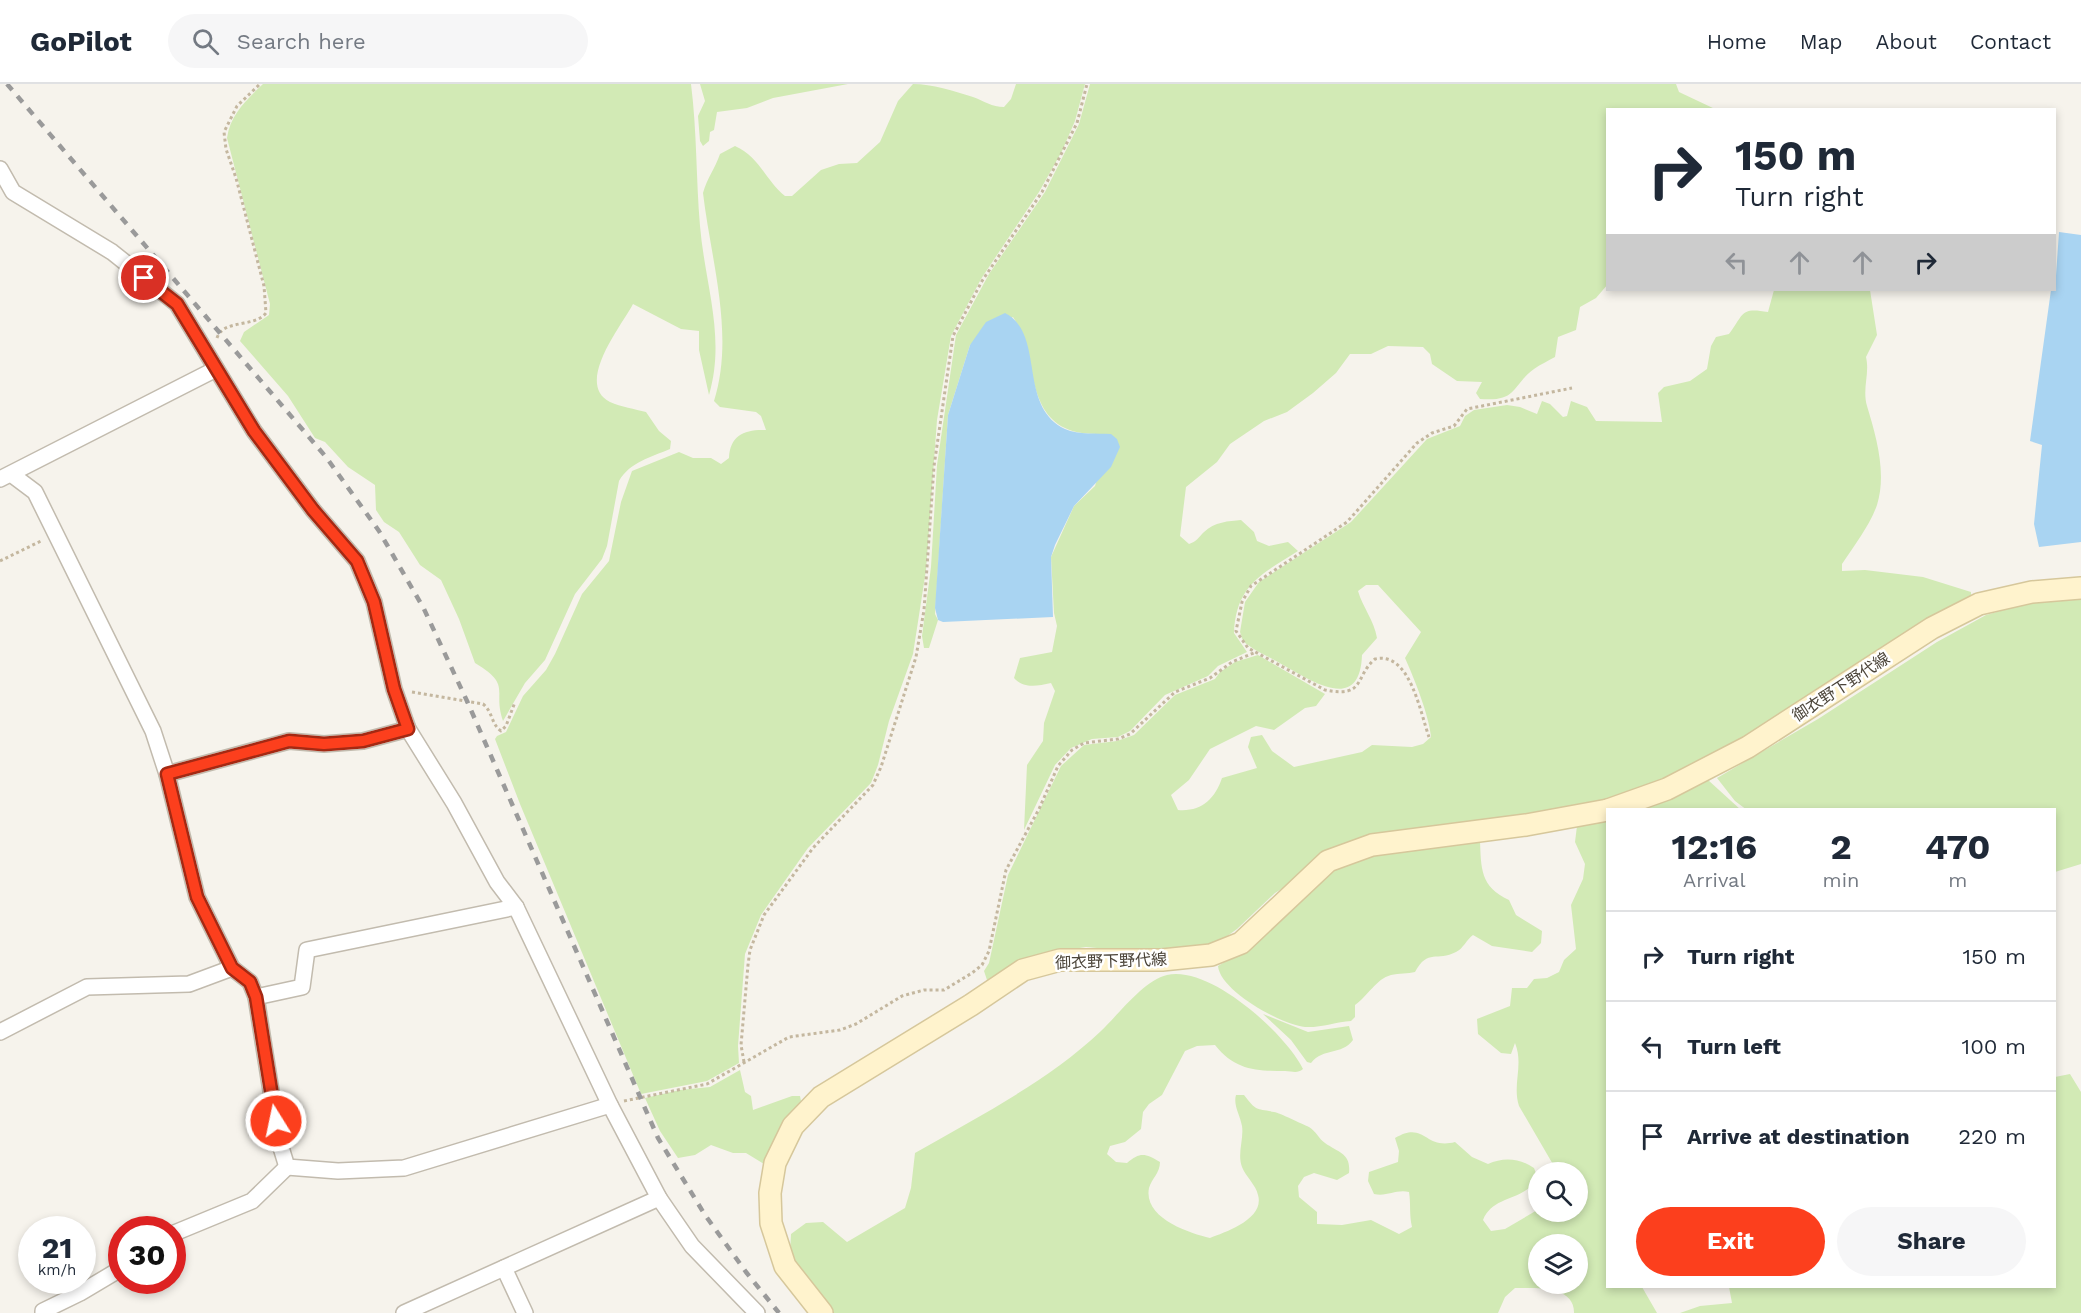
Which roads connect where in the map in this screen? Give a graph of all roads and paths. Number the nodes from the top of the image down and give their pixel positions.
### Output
1 (260, 84) edge
2 (1087, 84) edge
3 (0, 168) edge
4 (216, 369) junction
5 (1572, 388) dead end
6 (5, 476) edge
7 (56, 533) junction
8 (0, 561) edge
9 (2081, 588) edge
10 (1256, 652) junction
11 (394, 689) junction
12 (515, 702) dead end
13 (408, 729) junction
14 (1429, 737) dead end
15 (167, 774) junction
16 (1614, 808) edge
17 (1606, 810) edge
18 (516, 908) junction
19 (232, 968) junction
20 (256, 997) junction
21 (0, 1032) edge
22 (744, 1062) junction
23 (610, 1105) junction
24 (287, 1167) junction
25 (659, 1198) junction
26 (186, 1228) edge
27 (504, 1268) junction
28 (108, 1276) edge
29 (43, 1313) edge
30 (404, 1313) edge
31 (525, 1313) edge
32 (757, 1313) edge
33 (822, 1313) edge

1 - 4 path
2 - 22 path
3 - 4 street
4 - 6 street
4 - 11 street
5 - 10 path
6 - 7 street
7 - 8 path
7 - 15 street
9 - 16 main road, 御衣野下野代線
10 - 14 path
10 - 22 path
11 - 12 path
11 - 13 street
13 - 15 street
13 - 18 street
15 - 19 street
17 - 33 main road, 御衣野下野代線
18 - 20 street
18 - 23 street
19 - 20 street
19 - 21 street
20 - 24 street
22 - 23 path
23 - 24 street
23 - 25 street
24 - 26 street
25 - 27 street
25 - 32 street
27 - 30 street
27 - 31 street
28 - 29 street

